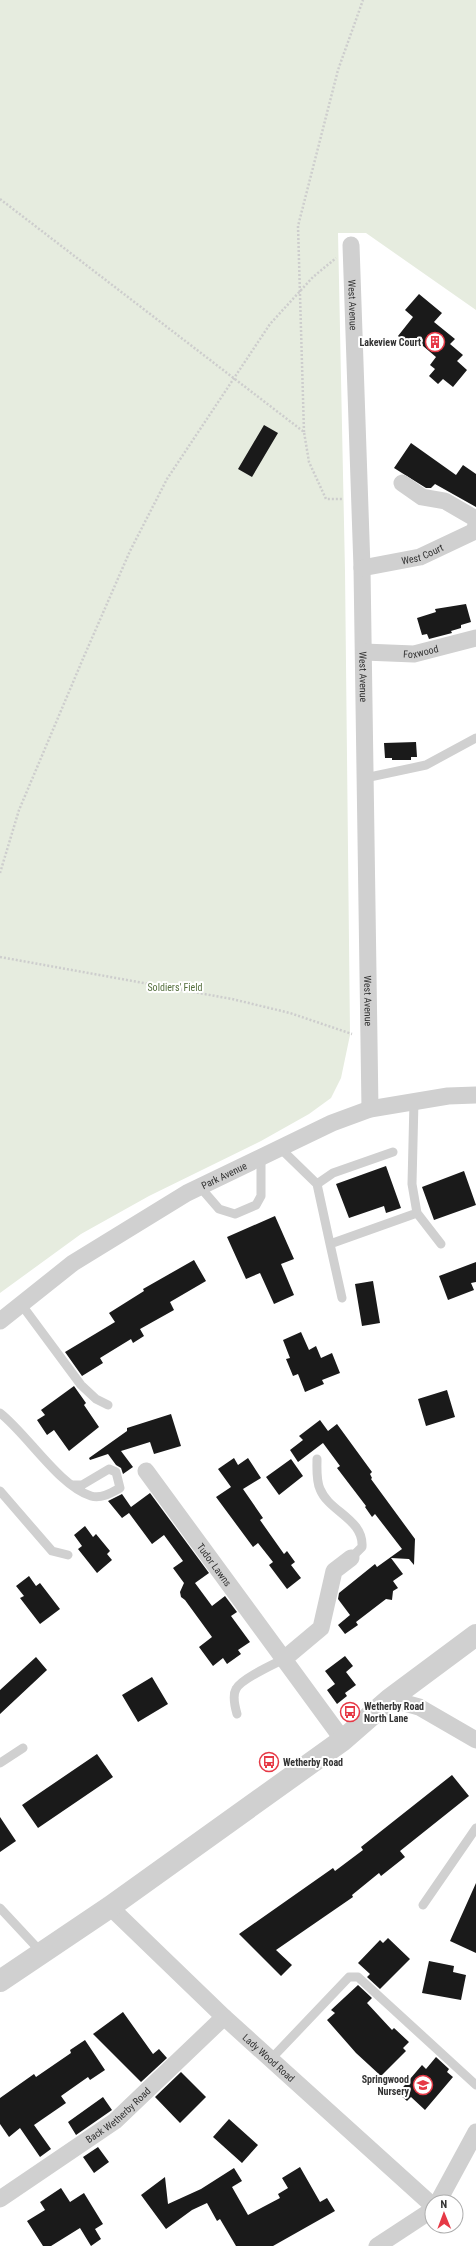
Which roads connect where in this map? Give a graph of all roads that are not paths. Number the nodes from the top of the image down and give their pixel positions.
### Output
1 (352, 245) road end
2 (402, 483) dead end
3 (476, 519) edge
4 (476, 526) edge
5 (362, 568) junction
6 (476, 638) edge
7 (364, 652) junction
8 (476, 738) edge
9 (365, 778) junction
10 (476, 1095) edge
11 (414, 1102) junction
12 (370, 1109) junction
13 (280, 1148) junction
14 (393, 1152) dead end
15 (261, 1157) junction
16 (317, 1184) junction
17 (200, 1186) junction
18 (417, 1213) junction
19 (330, 1244) junction
20 (441, 1244) dead end
21 (342, 1298) dead end
22 (21, 1304) junction
23 (0, 1321) edge
24 (108, 1405) dead end
25 (0, 1413) edge
26 (318, 1459) dead end
27 (146, 1471) dead end
28 (73, 1485) junction
29 (0, 1491) edge
30 (68, 1555) dead end
31 (352, 1558) joint
32 (476, 1635) edge
33 (284, 1658) junction
34 (390, 1699) junction
35 (237, 1714) dead end
36 (343, 1740) junction
37 (476, 1740) edge
38 (24, 1748) dead end
39 (0, 1763) edge
40 (476, 1828) edge
41 (424, 1905) dead end
42 (110, 1907) junction
43 (0, 1908) edge
44 (42, 1953) junction
45 (0, 1981) edge
46 (224, 2017) junction
47 (271, 2059) junction
48 (476, 2085) edge
49 (476, 2132) edge
50 (442, 2194) edge
51 (424, 2198) edge
52 (0, 2199) edge
53 (424, 2215) edge
54 (377, 2246) edge

1 - 5 street, West Avenue
2 - 3 street
4 - 5 street, West Court
5 - 7 street, West Avenue
6 - 7 street, Foxwood
7 - 9 street, West Avenue
8 - 9 lane
9 - 12 street, West Avenue
10 - 11 street, Park Avenue
11 - 12 street, Park Avenue
11 - 18 lane
12 - 13 street, Park Avenue
13 - 15 street, Park Avenue
13 - 16 lane
14 - 16 lane
15 - 17 street, Park Avenue
15 - 17 lane
16 - 19 lane
17 - 22 street, Park Avenue
18 - 19 lane
18 - 20 lane
19 - 21 lane
22 - 23 street, Park Avenue
22 - 24 lane
25 - 28 lane
26 - 31 lane
27 - 33 street, Tudor Lawns
28 - 28 lane
29 - 30 lane
31 - 33 street
32 - 34 street
33 - 35 lane
33 - 36 street, Tudor Lawns
34 - 36 street
34 - 37 street
36 - 42 street
38 - 39 lane
40 - 41 lane
42 - 44 street
42 - 46 street, Lady Wood Road
43 - 44 lane
44 - 45 street
46 - 47 street, Lady Wood Road
46 - 52 street, Back Wetherby Road
47 - 48 lane
47 - 51 street, Lady Wood Road
49 - 50 street
53 - 54 street

